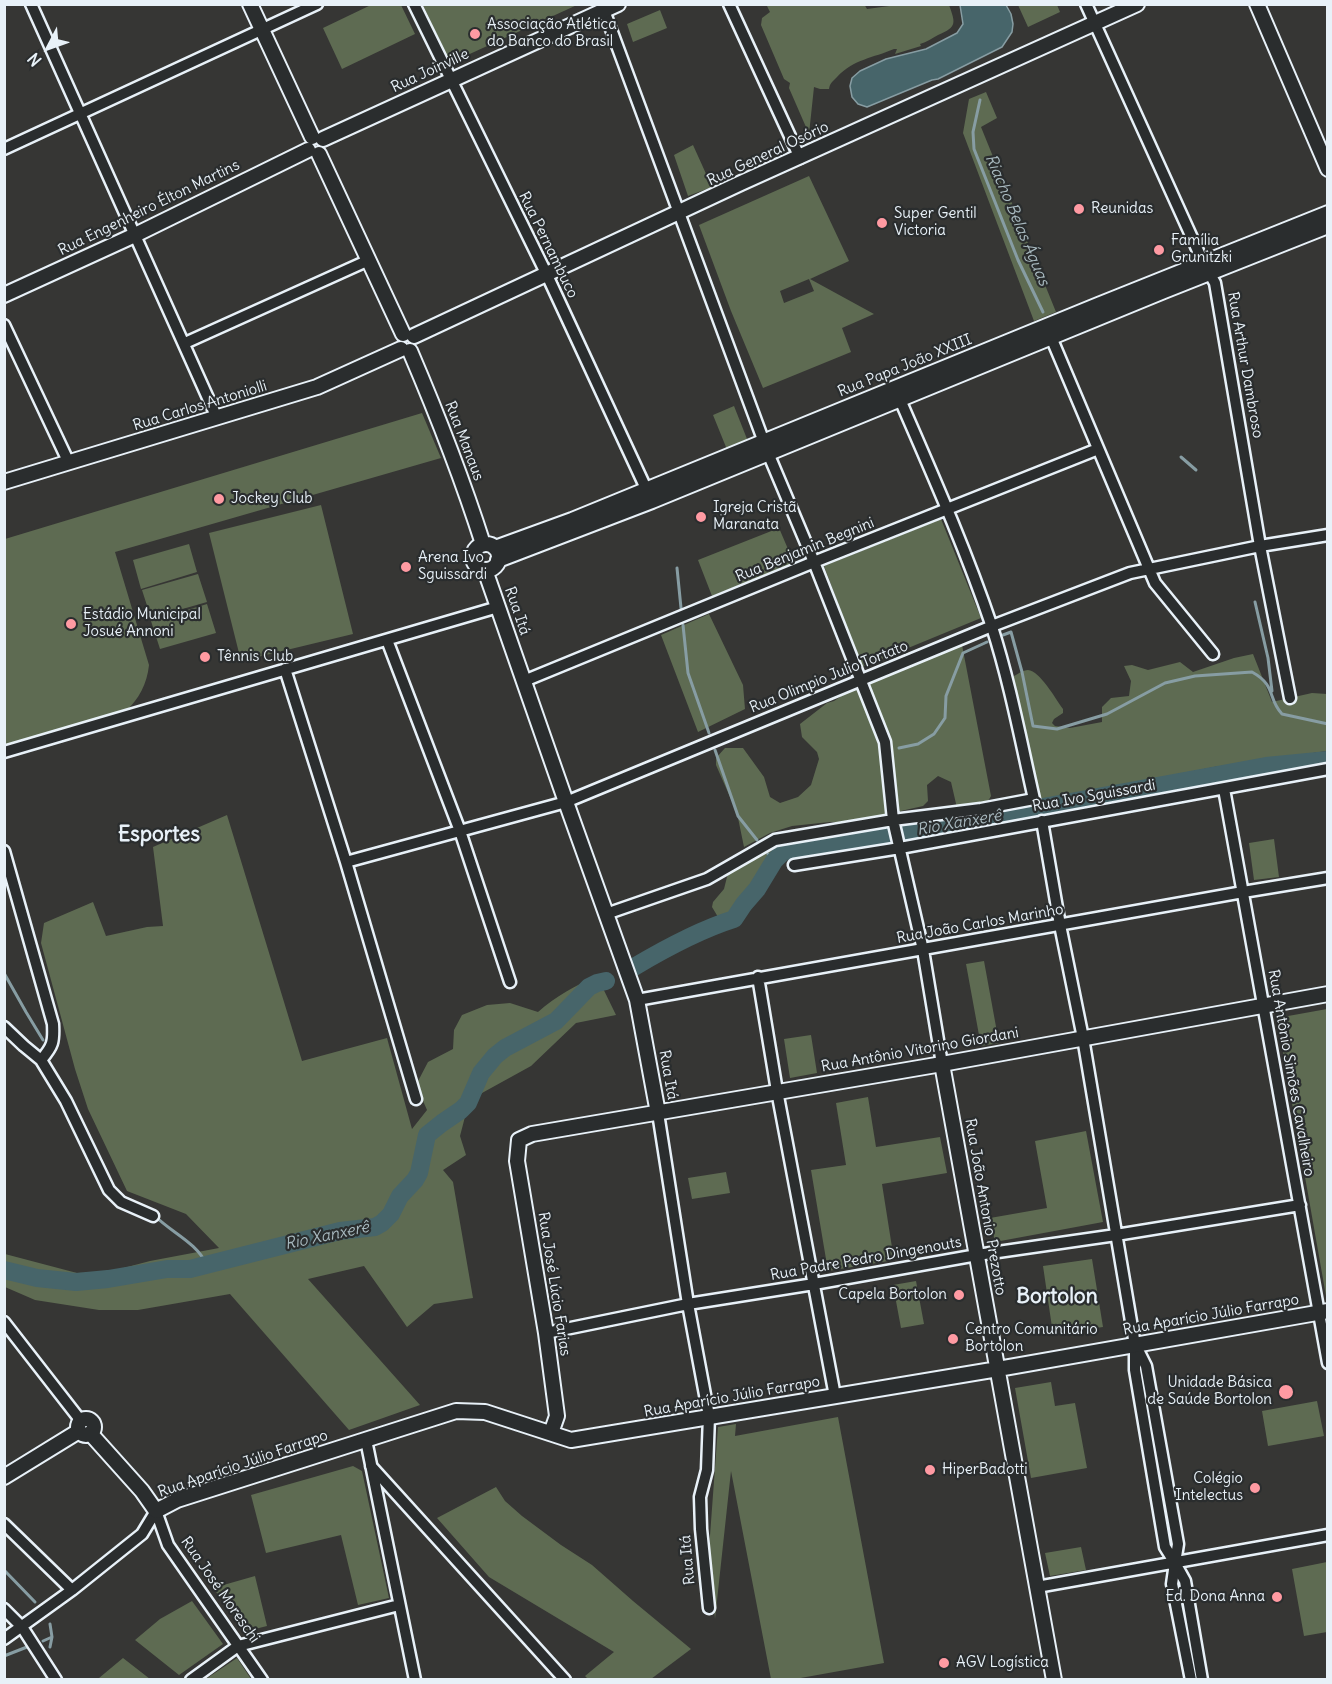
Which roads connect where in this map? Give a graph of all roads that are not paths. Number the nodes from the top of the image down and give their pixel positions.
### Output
1 (31, 4) edge
2 (250, 4) edge
3 (317, 4) edge
4 (414, 4) edge
5 (729, 4) edge
6 (1086, 4) edge
7 (1137, 4) edge
8 (1257, 4) edge
9 (608, 7) edge
10 (1095, 24) junction
11 (262, 30) junction
12 (450, 81) junction
13 (80, 114) junction
14 (315, 145) junction
15 (4, 149) edge
16 (800, 158) junction
17 (1328, 170) edge
18 (1328, 213) edge
19 (679, 214) junction
20 (1328, 226) edge
21 (135, 235) junction
22 (1272, 242) junction
23 (369, 260) junction
24 (1206, 268) junction
25 (547, 275) junction
26 (4, 295) edge
27 (4, 325) edge
28 (1048, 332) junction
29 (408, 335) junction
30 (185, 343) junction
31 (405, 350) junction
32 (898, 394) junction
33 (218, 418) junction
34 (766, 447) junction
35 (1098, 449) junction
36 (69, 463) junction
37 (4, 482) edge
38 (649, 495) junction
39 (948, 508) junction
40 (1328, 535) edge
41 (1260, 546) junction
42 (492, 551) junction
43 (814, 562) junction
44 (1148, 568) junction
45 (485, 570) junction
46 (498, 607) junction
47 (992, 627) junction
48 (387, 640) junction
49 (1213, 654) dead end
50 (285, 669) junction
51 (862, 680) junction
52 (524, 681) junction
53 (1290, 698) dead end
54 (4, 752) edge
55 (1328, 768) edge
56 (1224, 789) junction
57 (566, 802) junction
58 (1042, 821) junction
59 (460, 831) junction
60 (897, 834) junction
61 (4, 851) edge
62 (346, 862) junction
63 (794, 865) dead end
64 (1328, 878) edge
65 (1243, 892) junction
66 (606, 914) junction
67 (1060, 925) junction
68 (923, 950) junction
69 (758, 977) junction
70 (510, 982) dead end
71 (1328, 994) edge
72 (637, 1000) junction
73 (1263, 1006) junction
74 (4, 1027) edge
75 (1083, 1038) junction
76 (41, 1060) junction
77 (942, 1064) junction
78 (777, 1091) junction
79 (416, 1099) dead end
80 (658, 1113) junction
81 (519, 1140) joint
82 (1300, 1205) junction
83 (153, 1216) dead end
84 (1116, 1235) junction
85 (977, 1255) junction
86 (814, 1284) junction
87 (688, 1304) junction
88 (1323, 1312) edge
89 (4, 1322) edge
90 (546, 1333) junction
91 (1136, 1345) junction
92 (1328, 1363) edge
93 (998, 1369) junction
94 (835, 1396) junction
95 (1153, 1407) junction
96 (1141, 1409) junction
97 (709, 1416) junction
98 (83, 1428) junction
99 (551, 1433) junction
100 (366, 1440) junction
101 (1161, 1452) junction
102 (1149, 1454) junction
103 (371, 1466) junction
104 (4, 1478) edge
105 (1170, 1500) junction
106 (1157, 1503) junction
107 (156, 1511) junction
108 (4, 1524) edge
109 (1328, 1535) edge
110 (1175, 1563) junction
111 (1037, 1587) junction
112 (72, 1590) junction
113 (399, 1605) junction
114 (709, 1608) dead end
115 (4, 1609) edge
116 (1191, 1617) junction
117 (1179, 1618) junction
118 (22, 1627) junction
119 (4, 1639) edge
120 (238, 1646) junction
121 (1198, 1656) junction
122 (1186, 1658) junction
123 (562, 1679) edge
124 (56, 1680) edge
125 (190, 1680) edge
126 (262, 1680) edge
127 (415, 1680) edge
128 (1054, 1680) edge
129 (1191, 1680) edge
130 (1202, 1680) edge

1 - 13 street
2 - 11 street
3 - 11 street
4 - 12 street, Rua Pernambuco
5 - 16 street
6 - 10 street, Rua Arthur Dambroso
7 - 10 street, Rua General Osório
8 - 17 street
9 - 12 street, Rua Joinville
9 - 19 street, Rua João Antonio Prezotto
10 - 16 street, Rua General Osório
10 - 24 street, Rua Arthur Dambroso
11 - 13 street
11 - 14 street
12 - 14 street, Rua Joinville
12 - 25 street, Rua Pernambuco
13 - 15 street
13 - 21 street
14 - 21 street, Rua Engenheiro Élton Martins
14 - 23 street
16 - 19 street, Rua General Osório
18 - 22 street, Rua Papa João XXIII
19 - 25 street, Rua General Osório
19 - 34 street, Rua João Antonio Prezotto
20 - 22 street, Rua Papa João XXIII
21 - 26 street, Rua Engenheiro Élton Martins
21 - 30 street
22 - 24 street, Rua Papa João XXIII
23 - 29 street
23 - 30 street
24 - 28 street, Rua Papa João XXIII
24 - 41 street, Rua Arthur Dambroso
25 - 29 street, Rua General Osório
25 - 38 street, Rua Pernambuco
27 - 36 street
28 - 32 street, Rua Papa João XXIII
28 - 35 street
29 - 31 street
30 - 33 street
31 - 33 street, Rua Carlos Antoniolli
31 - 42 street, Rua Manaus
32 - 34 street, Rua Papa João XXIII
32 - 39 street
33 - 36 street, Rua Carlos Antoniolli
34 - 38 street, Rua Papa João XXIII
34 - 43 street, Rua João Antonio Prezotto
35 - 39 street, Rua Benjamin Begnini
35 - 44 street
36 - 37 street, Rua Carlos Antoniolli
38 - 42 street, Rua Papa João XXIII
39 - 43 street, Rua Benjamin Begnini
39 - 47 street
40 - 41 street, Rua Olimpio Julio Tortato
41 - 44 street, Rua Olimpio Julio Tortato
41 - 53 street, Rua Arthur Dambroso
42 - 45 street
42 - 45 street
43 - 51 street, Rua João Antonio Prezotto
43 - 52 street, Rua Benjamin Begnini
44 - 47 street, Rua Olimpio Julio Tortato
44 - 49 street
45 - 46 street, Rua Itá
46 - 48 street
46 - 52 street, Rua Itá
47 - 51 street, Rua Olimpio Julio Tortato
47 - 60 street, Rua Ivo Sguissardi
48 - 50 street
48 - 59 street
50 - 54 street
50 - 62 street
51 - 57 street, Rua Olimpio Julio Tortato
51 - 60 street, Rua João Antonio Prezotto
52 - 57 street, Rua Itá
55 - 56 street, Rua Ivo Sguissardi
56 - 58 street, Rua Ivo Sguissardi
56 - 65 street, Rua Antônio Simões Cavalheiro
57 - 59 street, Rua Olimpio Julio Tortato
57 - 66 street, Rua Itá
58 - 60 street, Rua Ivo Sguissardi
58 - 67 street
59 - 62 street, Rua Olimpio Julio Tortato
59 - 70 street
60 - 63 street, Rua Ivo Sguissardi
60 - 66 street, Rua Ivo Sguissardi
60 - 68 street, Rua João Antonio Prezotto
61 - 76 street
62 - 79 street
64 - 65 street, Rua João Carlos Marinho
65 - 67 street, Rua João Carlos Marinho
65 - 73 street, Rua Antônio Simões Cavalheiro
66 - 72 street, Rua Itá
67 - 68 street, Rua João Carlos Marinho
67 - 75 street
68 - 69 street, Rua João Carlos Marinho
68 - 77 street, Rua João Antonio Prezotto
69 - 72 street, Rua João Carlos Marinho
69 - 78 street
71 - 73 street, Rua Antônio Vitorino Giordani
72 - 80 street, Rua Itá
73 - 75 street, Rua Antônio Vitorino Giordani
73 - 82 street, Rua Antônio Simões Cavalheiro
74 - 76 street
75 - 77 street, Rua Antônio Vitorino Giordani
75 - 84 street
76 - 83 street
77 - 78 street, Rua Antônio Vitorino Giordani
77 - 85 street, Rua João Antonio Prezotto
78 - 80 street, Rua Antônio Vitorino Giordani
78 - 86 street
80 - 81 street, Rua Antônio Vitorino Giordani
80 - 87 street, Rua Itá
81 - 90 street, Rua José Lúcio Farias
82 - 84 street, Rua Padre Pedro Dingenouts
82 - 88 street, Rua Antônio Simões Cavalheiro
84 - 85 street, Rua Padre Pedro Dingenouts
84 - 91 street
85 - 86 street, Rua Padre Pedro Dingenouts
85 - 93 street, Rua João Antonio Prezotto
86 - 87 street, Rua Padre Pedro Dingenouts
86 - 94 street
87 - 90 street, Rua Padre Pedro Dingenouts
87 - 97 street, Rua Itá
88 - 91 street, Rua Aparício Júlio Farrapo
88 - 92 street, Rua Antônio Simões Cavalheiro
89 - 98 street, Rua José Moreschi
90 - 99 street, Rua José Lúcio Farias
91 - 93 street, Rua Aparício Júlio Farrapo
91 - 95 street
91 - 96 street
93 - 94 street, Rua Aparício Júlio Farrapo
93 - 111 street, Rua João Antonio Prezotto
94 - 97 street, Rua Aparício Júlio Farrapo
95 - 96 street
95 - 101 street
96 - 102 street
97 - 99 street, Rua Aparício Júlio Farrapo
97 - 114 street, Rua Itá
98 - 104 street
98 - 107 street, Rua José Moreschi
99 - 100 street, Rua Aparício Júlio Farrapo
100 - 103 street
100 - 107 street, Rua Aparício Júlio Farrapo
101 - 102 street
101 - 105 street
102 - 106 street
103 - 113 street
103 - 123 street
105 - 106 street
105 - 110 street
106 - 110 street
107 - 112 street
107 - 120 street, Rua José Moreschi
108 - 112 street
109 - 110 street
110 - 111 street
110 - 116 street
110 - 117 street
111 - 128 street, Rua João Antonio Prezotto
112 - 118 street
113 - 120 street
113 - 127 street
115 - 118 street
116 - 117 street
116 - 121 street
117 - 122 street
118 - 119 street
118 - 124 street
120 - 125 street
120 - 126 street, Rua José Moreschi
121 - 122 street
121 - 130 street
122 - 129 street

